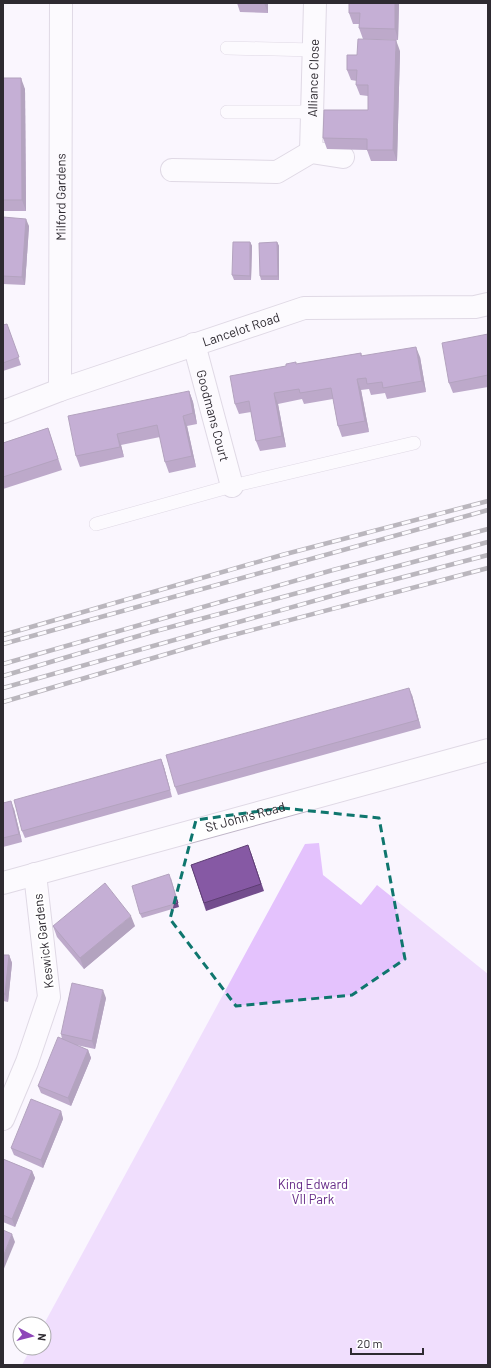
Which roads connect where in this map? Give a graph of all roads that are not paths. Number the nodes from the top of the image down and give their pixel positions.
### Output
1 (61, 3) edge
2 (315, 3) edge
3 (227, 48) dead end
4 (314, 50) junction
5 (227, 112) dead end
6 (312, 112) junction
7 (311, 152) junction
8 (343, 157) dead end
9 (172, 170) dead end
10 (488, 304) edge
11 (194, 344) junction
12 (60, 390) junction
13 (3, 412) edge
14 (414, 443) dead end
15 (232, 486) junction
16 (96, 524) dead end
17 (484, 755) edge
18 (35, 874) junction
19 (3, 883) edge
20 (3, 1119) edge

1 - 12 street, Milford Gardens
2 - 4 street, Alliance Close
3 - 4 lane
4 - 6 street, Alliance Close
5 - 6 lane
6 - 7 street, Alliance Close
7 - 8 street
7 - 9 street
10 - 11 street, Lancelot Road
11 - 12 street, Lancelot Road
11 - 15 street, Goodmans Court
12 - 13 street, Lancelot Road
14 - 15 lane
15 - 16 lane
17 - 18 street, St John's Road
18 - 19 street, St John's Road
18 - 20 street, Keswick Gardens

